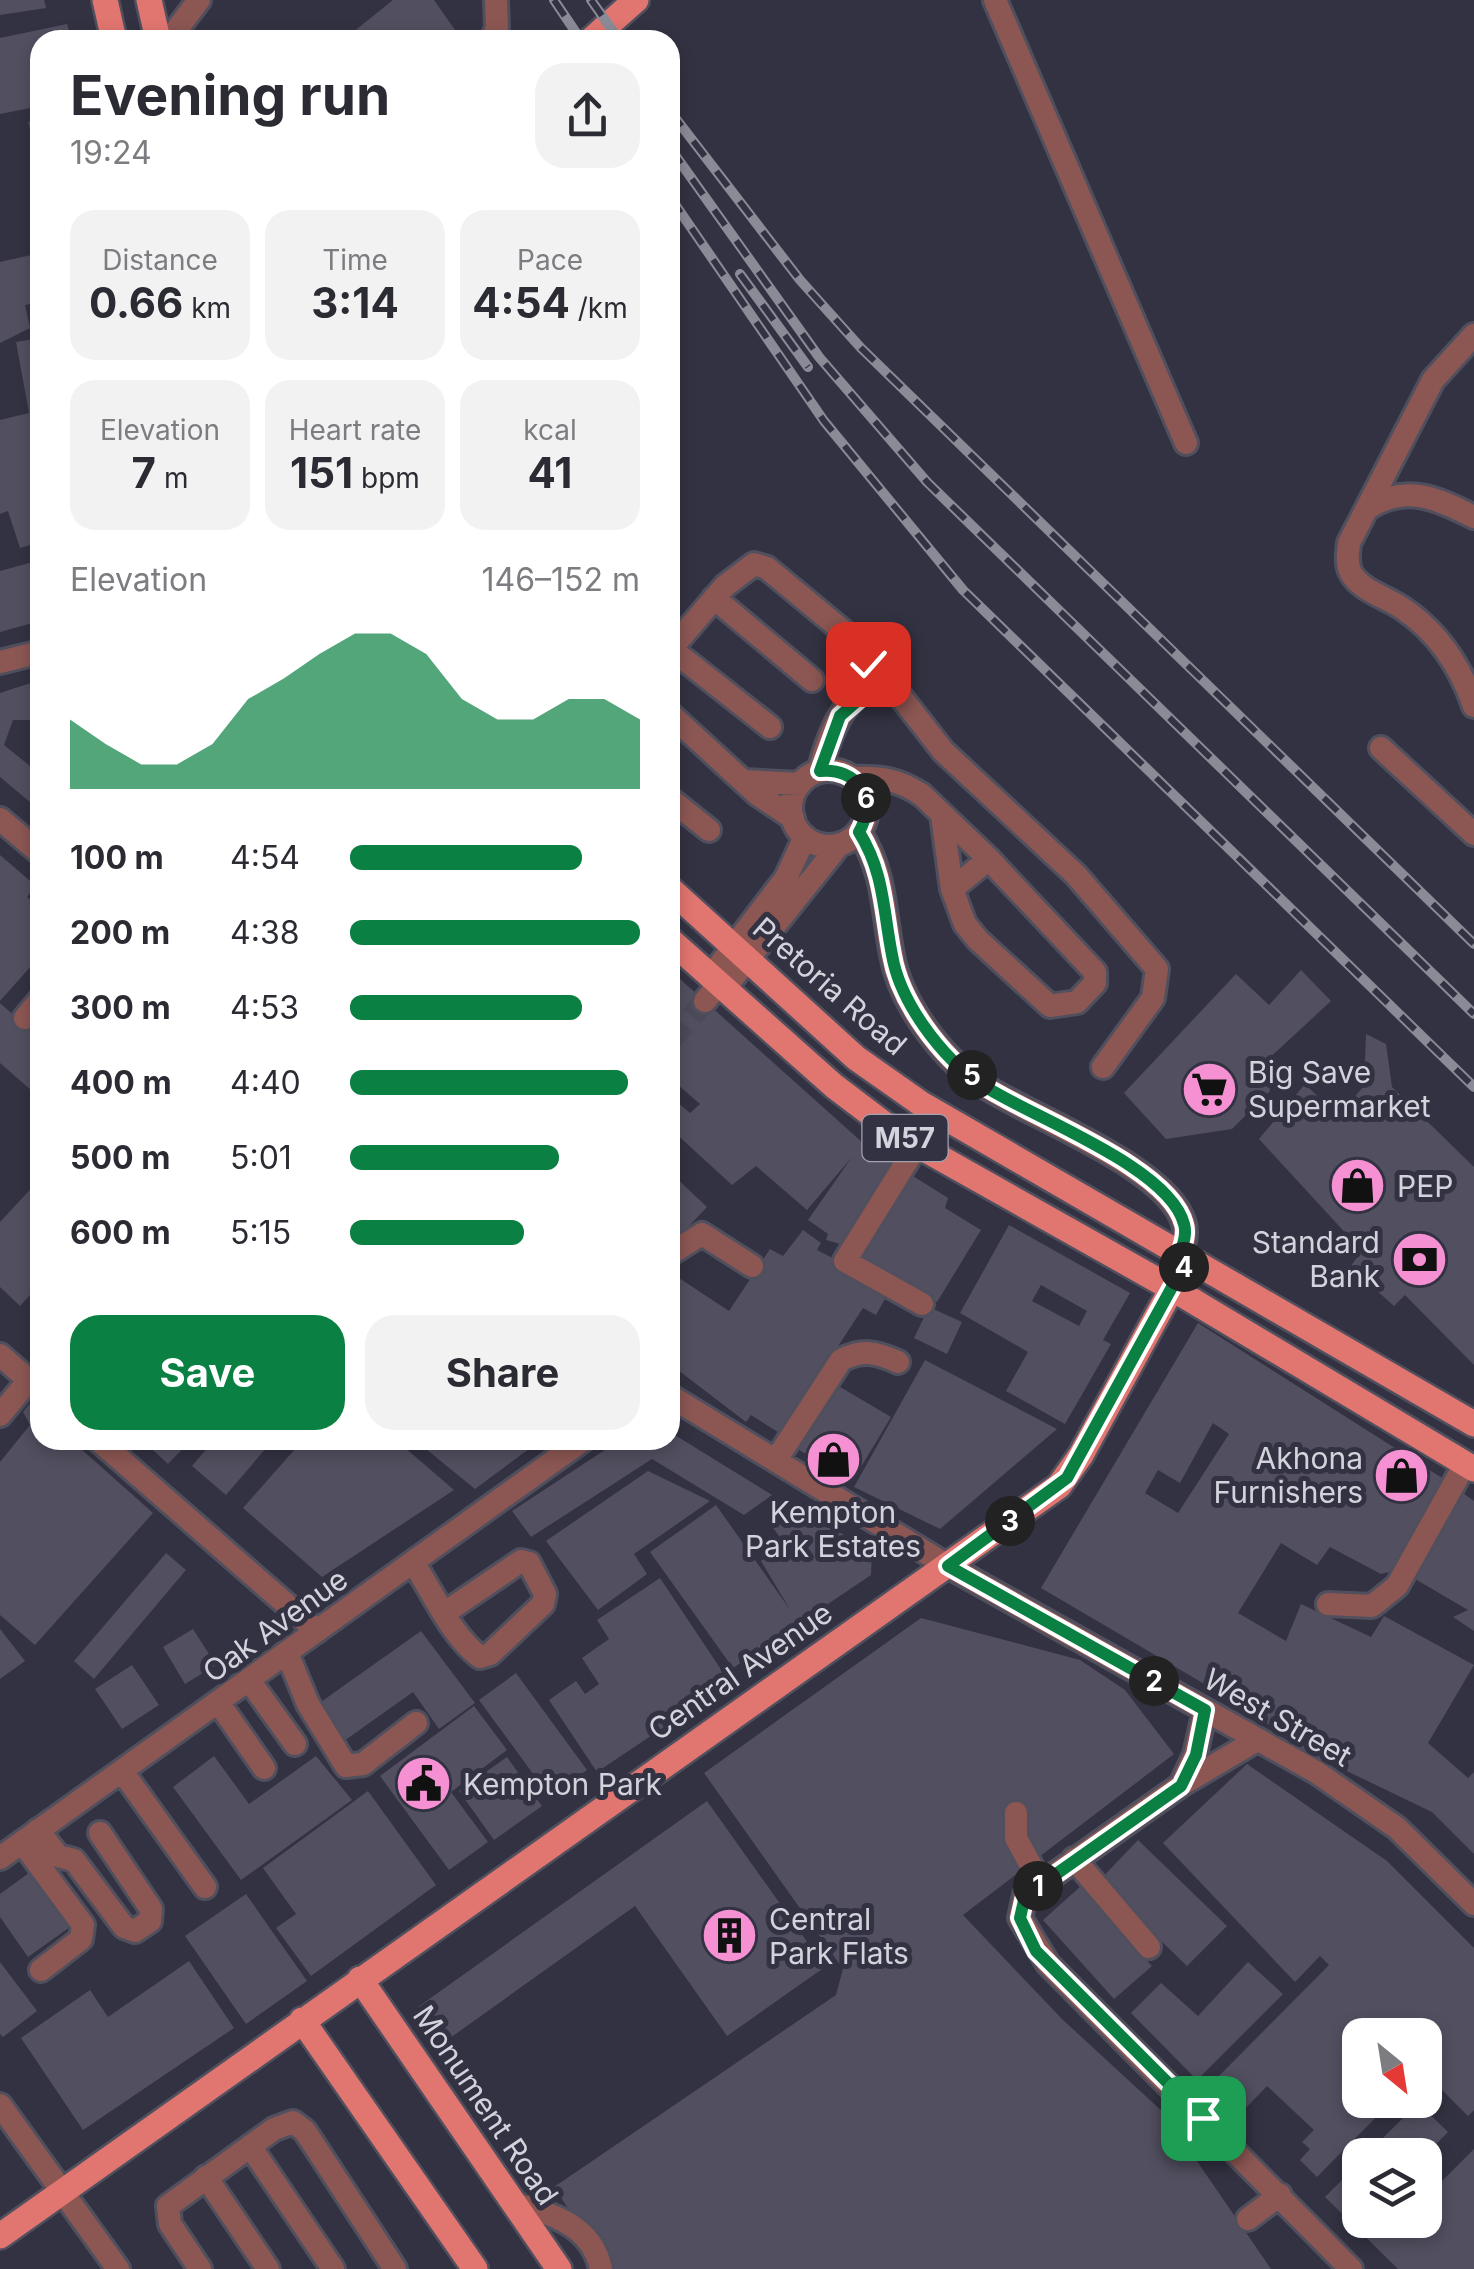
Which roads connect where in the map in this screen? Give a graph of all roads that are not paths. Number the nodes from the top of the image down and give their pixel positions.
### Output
1 (105, 0) edge
2 (149, 0) edge
3 (199, 0) edge
4 (496, 0) edge
5 (636, 0) edge
6 (995, 0) edge
7 (112, 30) edge
8 (156, 30) edge
9 (176, 30) edge
10 (496, 30) edge
11 (602, 30) edge
12 (1474, 335) edge
13 (1186, 444) dead end
14 (1365, 510) junction
15 (1474, 517) edge
16 (714, 598) junction
17 (680, 637) edge
18 (30, 654) edge
19 (680, 657) edge
20 (0, 662) edge
21 (812, 680) dead end
22 (874, 686) junction
23 (1472, 687) edge
24 (680, 723) edge
25 (770, 727) dead end
26 (1381, 748) dead end
27 (810, 778) junction
28 (853, 778) junction
29 (744, 782) junction
30 (905, 785) junction
31 (866, 803) junction
32 (680, 807) edge
33 (942, 815) junction
34 (0, 819) edge
35 (799, 828) junction
36 (709, 830) dead end
37 (1474, 834) edge
38 (849, 838) junction
39 (30, 844) edge
40 (989, 860) junction
41 (952, 889) junction
42 (680, 898) edge
43 (680, 950) edge
44 (741, 952) junction
45 (715, 987) junction
46 (1104, 1066) dead end
47 (917, 1145) junction
48 (680, 1248) edge
49 (1184, 1256) junction
50 (752, 1266) dead end
51 (1173, 1290) junction
52 (922, 1304) dead end
53 (0, 1355) edge
54 (898, 1362) dead end
55 (30, 1381) edge
56 (30, 1388) edge
57 (680, 1402) edge
58 (0, 1414) edge
59 (1474, 1424) edge
60 (109, 1450) edge
61 (570, 1450) edge
62 (776, 1460) junction
63 (1470, 1467) edge
64 (413, 1562) junction
65 (948, 1566) junction
66 (1328, 1604) dead end
67 (446, 1612) junction
68 (317, 1631) junction
69 (287, 1653) junction
70 (250, 1680) junction
71 (218, 1702) junction
72 (1205, 1710) junction
73 (416, 1723) dead end
74 (1256, 1740) junction
75 (295, 1744) dead end
76 (264, 1768) dead end
77 (122, 1771) junction
78 (1181, 1786) junction
79 (1016, 1814) dead end
80 (100, 1832) dead end
81 (30, 1836) junction
82 (0, 1858) edge
83 (1074, 1859) junction
84 (205, 1887) dead end
85 (1033, 1890) junction
86 (1474, 1904) edge
87 (1149, 1947) dead end
88 (41, 1970) dead end
89 (360, 1979) junction
90 (302, 2020) junction
91 (0, 2105) edge
92 (250, 2146) junction
93 (206, 2177) junction
94 (61, 2192) junction
95 (1280, 2195) junction
96 (515, 2204) junction
97 (1248, 2219) dead end
98 (0, 2236) edge
99 (1346, 2267) edge
100 (392, 2268) edge
101 (118, 2269) edge
102 (200, 2269) edge
103 (268, 2269) edge
104 (333, 2269) edge
105 (475, 2269) edge
106 (559, 2269) edge
107 (600, 2269) edge

1 - 7 main road
2 - 8 main road
3 - 9 street
4 - 10 street
5 - 11 main road
6 - 13 street
12 - 14 street
14 - 15 street
14 - 23 street
16 - 17 street
16 - 21 street
16 - 22 street
18 - 20 street
19 - 25 street
22 - 27 street
22 - 46 street
24 - 29 street
26 - 37 street
27 - 28 street
27 - 29 street
27 - 35 street
28 - 30 street
28 - 31 street
29 - 35 street
30 - 31 street
30 - 33 street
31 - 38 street
32 - 36 street
33 - 40 street
33 - 41 street
34 - 39 street
35 - 38 street
35 - 44 street
38 - 44 street
38 - 49 street
40 - 41 street
40 - 41 street
42 - 44 main road, Pretoria Road / M57
43 - 45 main road, M57
44 - 45 street
44 - 49 main road, Pretoria Road / M57
45 - 47 main road, M57
47 - 51 main road, M57
47 - 52 street
48 - 50 street
49 - 51 main road, Central Avenue
49 - 59 main road, Pretoria Road / M57
51 - 63 main road, M57
51 - 65 main road, Central Avenue
53 - 55 street
54 - 62 street
56 - 58 street
57 - 62 street, West Street
60 - 68 street
61 - 64 street, Oak Avenue
62 - 65 street, West Street
63 - 66 street
64 - 67 street
64 - 68 street, Oak Avenue
65 - 72 street, West Street
65 - 89 main road, Central Avenue
67 - 67 street
68 - 69 street, Oak Avenue
69 - 70 street, Oak Avenue
69 - 73 street
70 - 71 street, Oak Avenue
70 - 75 street
71 - 76 street
71 - 77 street, Oak Avenue
72 - 74 street, West Street
72 - 78 street
74 - 78 street
74 - 86 street, West Street
77 - 81 street, Oak Avenue
77 - 84 street
78 - 83 street
79 - 85 street
80 - 81 street
81 - 82 street, Oak Avenue
81 - 88 street
83 - 85 street
83 - 87 street
85 - 95 street
89 - 90 main road, Central Avenue
89 - 96 main road, Monument Road
90 - 94 main road, Central Avenue
90 - 105 main road
91 - 94 street
92 - 93 street
92 - 100 street
92 - 104 street
93 - 102 street
93 - 103 street
94 - 98 main road, Central Avenue
94 - 101 street
95 - 97 street
95 - 99 street
96 - 106 main road, Monument Road
96 - 107 street

